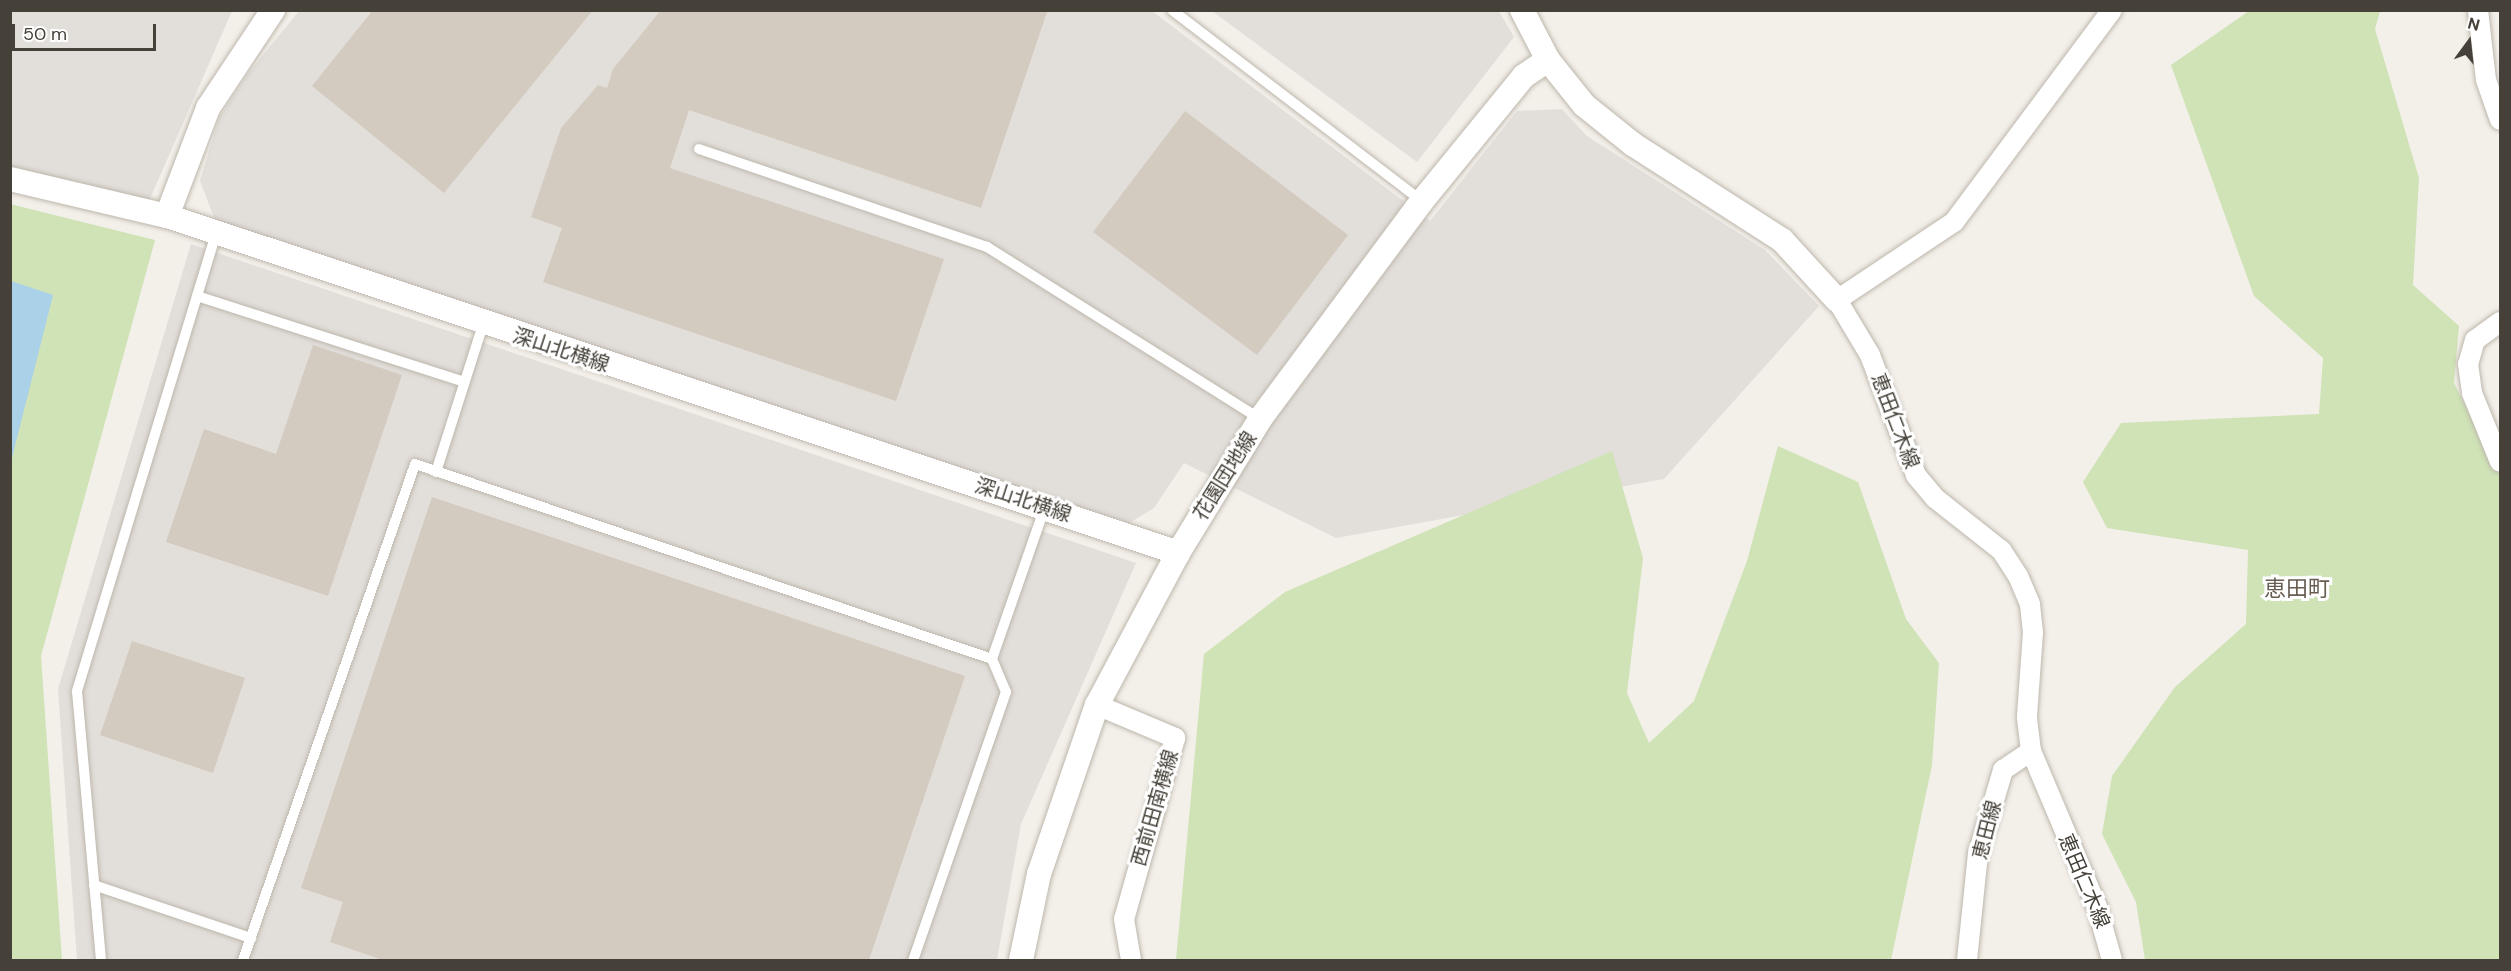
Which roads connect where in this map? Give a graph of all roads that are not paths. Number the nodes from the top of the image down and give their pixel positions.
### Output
1 (273, 10) edge
2 (1172, 10) edge
3 (1522, 10) edge
4 (2112, 10) edge
5 (2478, 10) edge
6 (1548, 60) junction
7 (2500, 120) edge
8 (699, 149) dead end
9 (10, 179) edge
10 (1422, 201) junction
11 (167, 216) junction
12 (216, 233) junction
13 (197, 296) junction
14 (1837, 300) junction
15 (2500, 322) edge
16 (483, 325) junction
17 (465, 382) junction
18 (1260, 419) junction
19 (2500, 462) edge
20 (436, 472) junction
21 (1045, 507) junction
22 (1178, 553) junction
23 (992, 659) junction
24 (1098, 705) junction
25 (2031, 751) junction
26 (94, 885) junction
27 (251, 938) junction
28 (101, 960) edge
29 (243, 960) edge
30 (913, 960) edge
31 (1021, 960) edge
32 (1131, 960) edge
33 (1967, 960) edge
34 (2112, 960) edge

1 - 11 street
2 - 10 lane
3 - 6 street, 恵田仁木線
4 - 14 street
5 - 7 street
6 - 10 street, 花園団地線
6 - 14 street, 恵田仁木線
8 - 18 lane
9 - 11 street, 深山北横線
10 - 18 street, 花園団地線
11 - 12 street, 深山北横線
12 - 13 lane
12 - 16 street, 深山北横線
13 - 17 lane
13 - 26 lane
14 - 25 street, 恵田仁木線
15 - 19 street
16 - 17 lane
16 - 21 street, 深山北横線
17 - 20 lane
18 - 22 street, 花園団地線
20 - 23 lane
20 - 27 lane
21 - 22 street, 深山北横線
21 - 23 lane
22 - 24 street, 花園団地線
23 - 30 lane
24 - 31 street, 花園団地線
24 - 32 street, 西前田南横線
25 - 33 street, 恵田線
25 - 34 street, 恵田仁木線
26 - 27 lane
26 - 28 lane
27 - 29 lane

